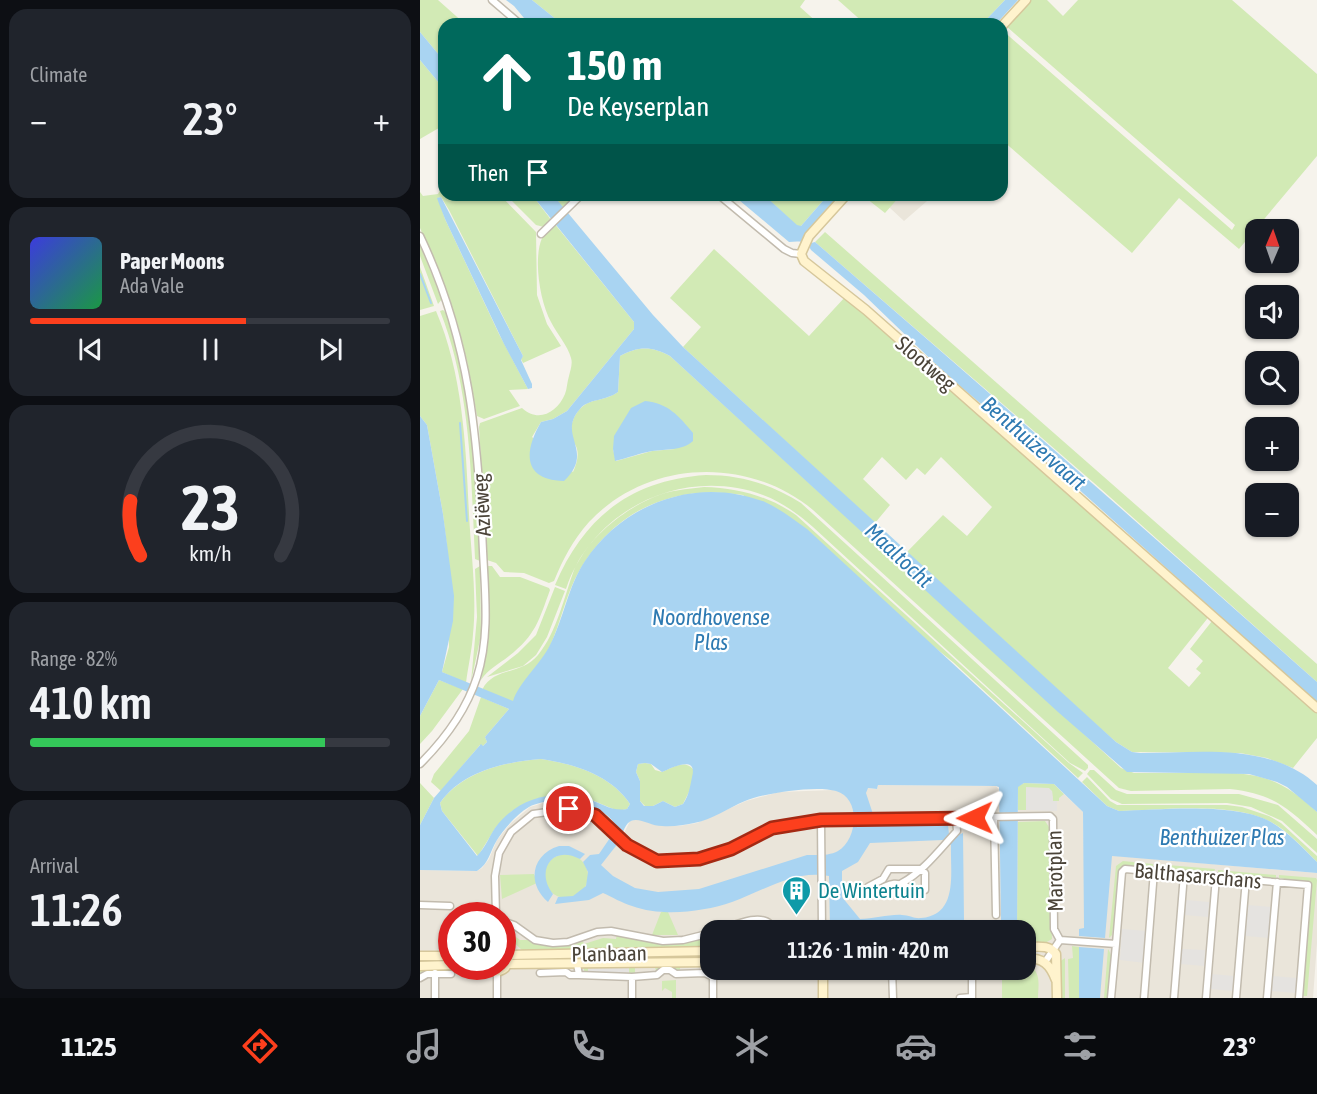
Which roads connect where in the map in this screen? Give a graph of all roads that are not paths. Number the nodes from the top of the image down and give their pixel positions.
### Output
1 (492, 0) edge
2 (1026, 0) edge
3 (513, 18) edge
4 (1008, 20) edge
5 (576, 201) edge
6 (725, 201) edge
7 (841, 201) edge
8 (541, 234) dead end
9 (420, 236) edge
10 (801, 252) junction
11 (1317, 708) edge
12 (420, 764) edge
13 (996, 817) junction
14 (821, 820) junction
15 (956, 821) junction
16 (921, 869) junction
17 (1154, 871) junction
18 (1184, 874) junction
19 (1216, 877) junction
20 (1246, 879) junction
21 (1277, 882) junction
22 (902, 883) junction
23 (496, 902) edge
24 (420, 905) edge
25 (438, 906) edge
26 (996, 915) dead end
27 (822, 920) edge
28 (516, 926) edge
29 (700, 936) edge
30 (1059, 940) junction
31 (1116, 944) junction
32 (1036, 947) edge
33 (1053, 950) junction
34 (700, 951) edge
35 (420, 956) edge
36 (438, 956) edge
37 (516, 956) edge
38 (516, 957) edge
39 (1036, 960) edge
40 (700, 962) edge
41 (1045, 962) junction
42 (577, 964) junction
43 (420, 966) edge
44 (438, 968) edge
45 (438, 972) edge
46 (435, 973) junction
47 (540, 973) dead end
48 (700, 973) edge
49 (579, 975) junction
50 (632, 977) junction
51 (420, 978) edge
52 (496, 980) edge
53 (713, 980) edge
54 (823, 980) edge
55 (892, 980) edge
56 (972, 980) edge
57 (1057, 985) junction
58 (972, 997) edge
59 (435, 998) edge
60 (497, 998) edge
61 (632, 998) edge
62 (713, 998) edge
63 (823, 998) edge
64 (893, 998) edge
65 (960, 998) edge
66 (1057, 998) edge
67 (1111, 998) edge
68 (1144, 998) edge
69 (1174, 998) edge
70 (1206, 998) edge
71 (1236, 998) edge
72 (1267, 998) edge
73 (1299, 998) edge

1 - 3 street
2 - 4 street
5 - 8 street
6 - 10 street, Slootweg
7 - 10 street
9 - 12 street, Aziëweg
10 - 11 street, Slootweg
13 - 15 street, Marotplan
13 - 26 street
13 - 30 street, Marotplan
14 - 15 street, Marotplan
14 - 23 street, Marotplan
14 - 27 street
15 - 16 street
16 - 22 street
16 - 22 street
16 - 22 street
17 - 18 street, Balthasarschans
17 - 31 street, Balthasarschans
17 - 68 street
18 - 19 street, Balthasarschans
18 - 69 street
19 - 20 street, Balthasarschans
19 - 70 street
20 - 21 street, Balthasarschans
20 - 71 street
21 - 72 street
21 - 73 street, Balthasarschans
24 - 25 street
28 - 29 street
30 - 31 street
30 - 33 street
31 - 67 street
32 - 33 street
33 - 41 street
33 - 57 street
34 - 37 street, Planbaan
35 - 36 street
38 - 42 street, Planbaan
39 - 41 street
40 - 42 street, Planbaan
41 - 57 street
42 - 49 street, Planbaan
43 - 44 street
45 - 46 street
46 - 51 street
46 - 59 street
47 - 49 street, Planbaan
48 - 50 street, Planbaan
49 - 50 street, Planbaan
50 - 61 street
52 - 60 street
53 - 62 street
54 - 63 street
55 - 64 street
56 - 58 street
57 - 66 street
58 - 65 street

